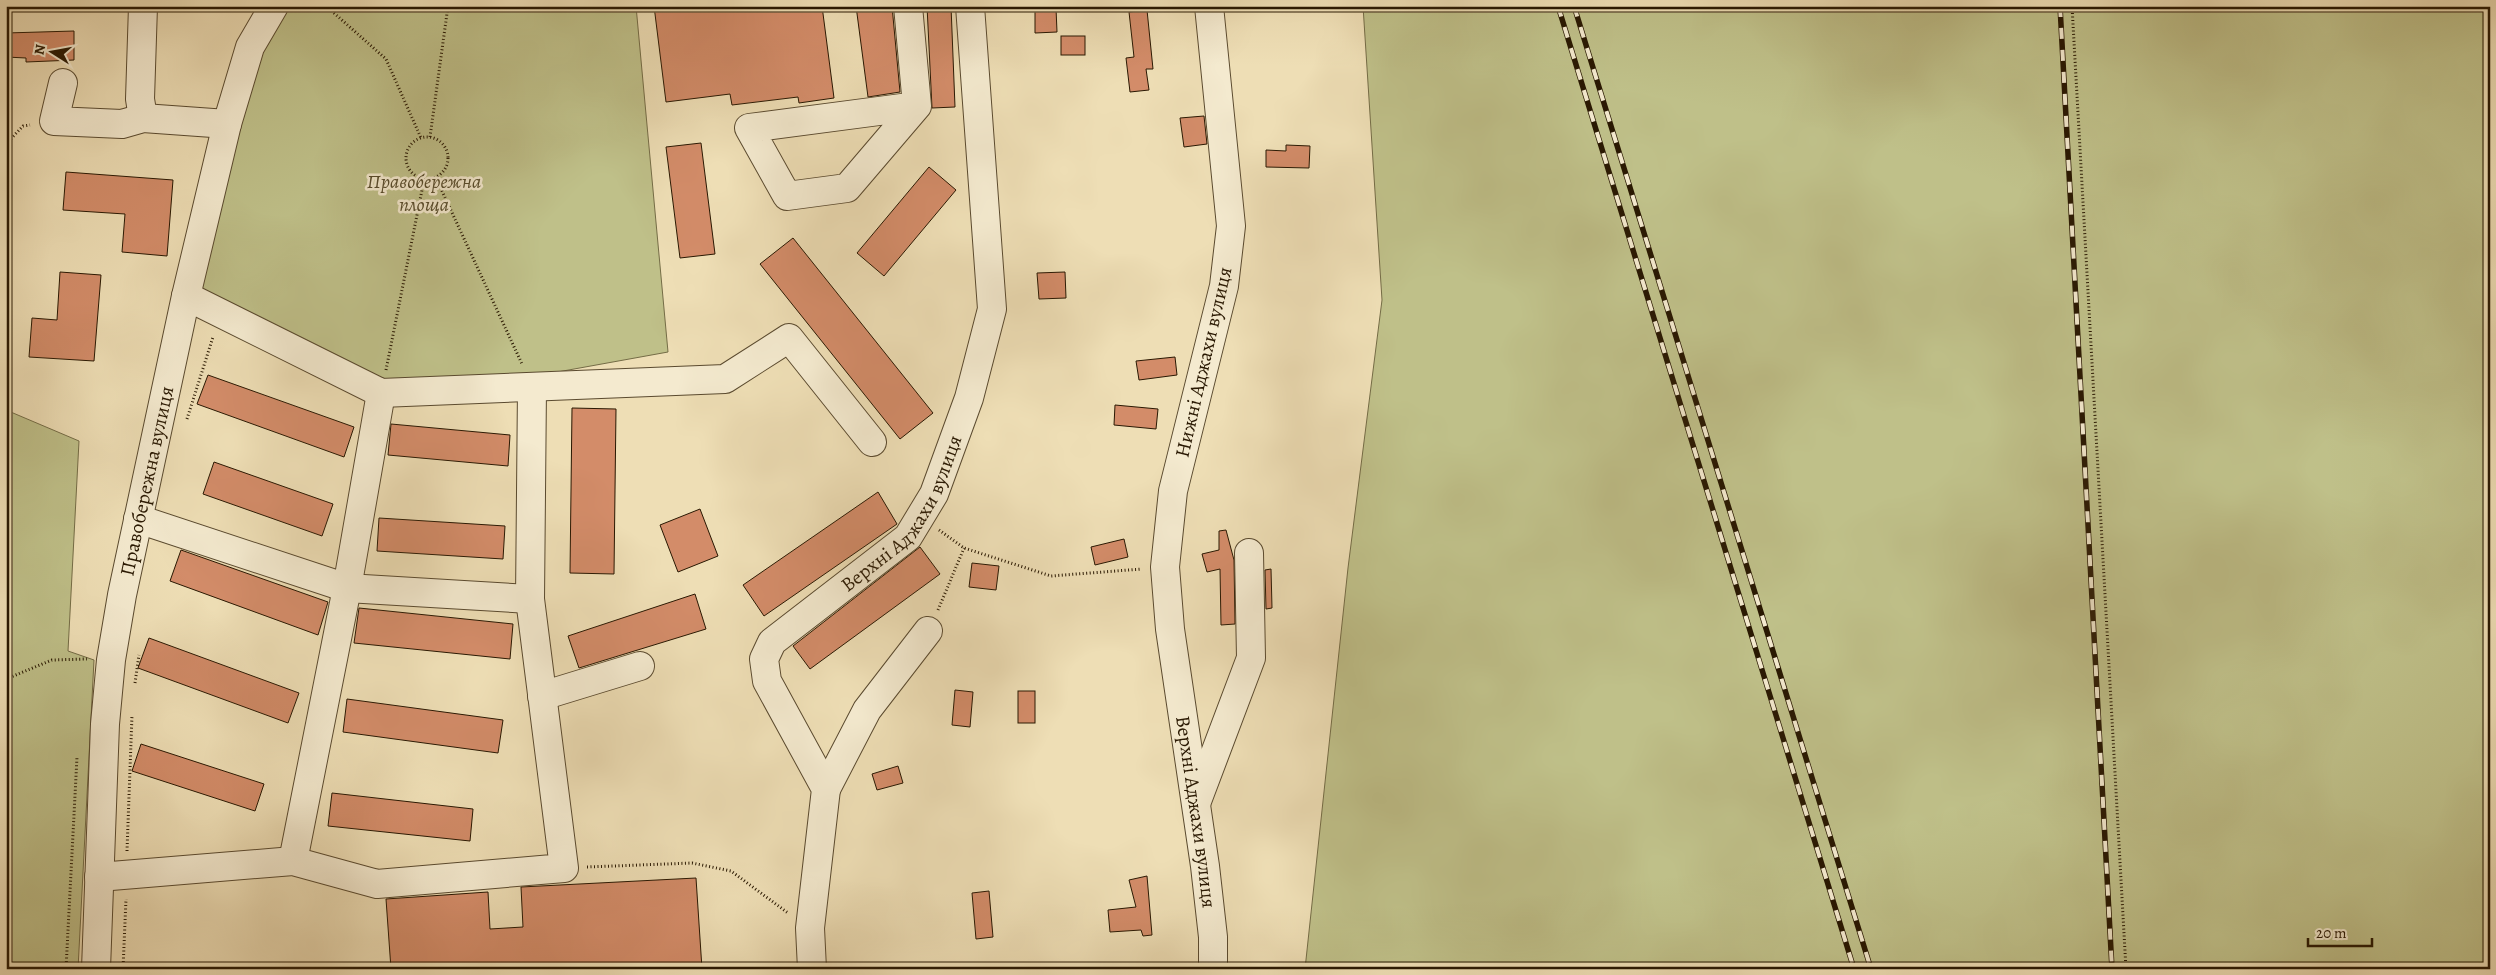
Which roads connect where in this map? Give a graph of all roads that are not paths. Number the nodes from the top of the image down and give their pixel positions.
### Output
1 (144, 6) edge
2 (274, 6) edge
3 (908, 6) edge
4 (970, 6) edge
5 (1209, 6) edge
6 (63, 83) dead end
7 (917, 106) junction
8 (143, 118) junction
9 (227, 124) junction
10 (186, 296) junction
11 (532, 387) junction
12 (381, 393) junction
13 (872, 442) dead end
14 (138, 519) junction
15 (1250, 553) dead end
16 (1165, 567) joint
17 (347, 588) junction
18 (530, 599) junction
19 (928, 631) road end
20 (640, 666) dead end
21 (542, 696) junction
22 (826, 789) junction
23 (1196, 804) junction
24 (293, 861) junction
25 (98, 877) junction
26 (96, 969) edge
27 (812, 969) edge
28 (1213, 969) edge

1 - 8 street
2 - 9 street, Правобережна вулиця
3 - 7 street
4 - 22 street, Верхні Аджахи вулиця
5 - 16 street, Нижні Аджахи вулиця
6 - 8 street
7 - 7 street
8 - 9 street
9 - 10 street, Правобережна вулиця
10 - 12 street
10 - 14 street, Правобережна вулиця
11 - 12 street
11 - 13 street
11 - 18 street
12 - 17 street
14 - 17 street
14 - 25 street, Правобережна вулиця
15 - 23 street
16 - 23 street, Верхні Аджахи вулиця
17 - 18 street
17 - 24 street
18 - 21 street
19 - 22 street
20 - 21 street
21 - 24 street
22 - 27 street
23 - 28 street, Верхні Аджахи вулиця
24 - 25 street
25 - 26 street, Правобережна вулиця

